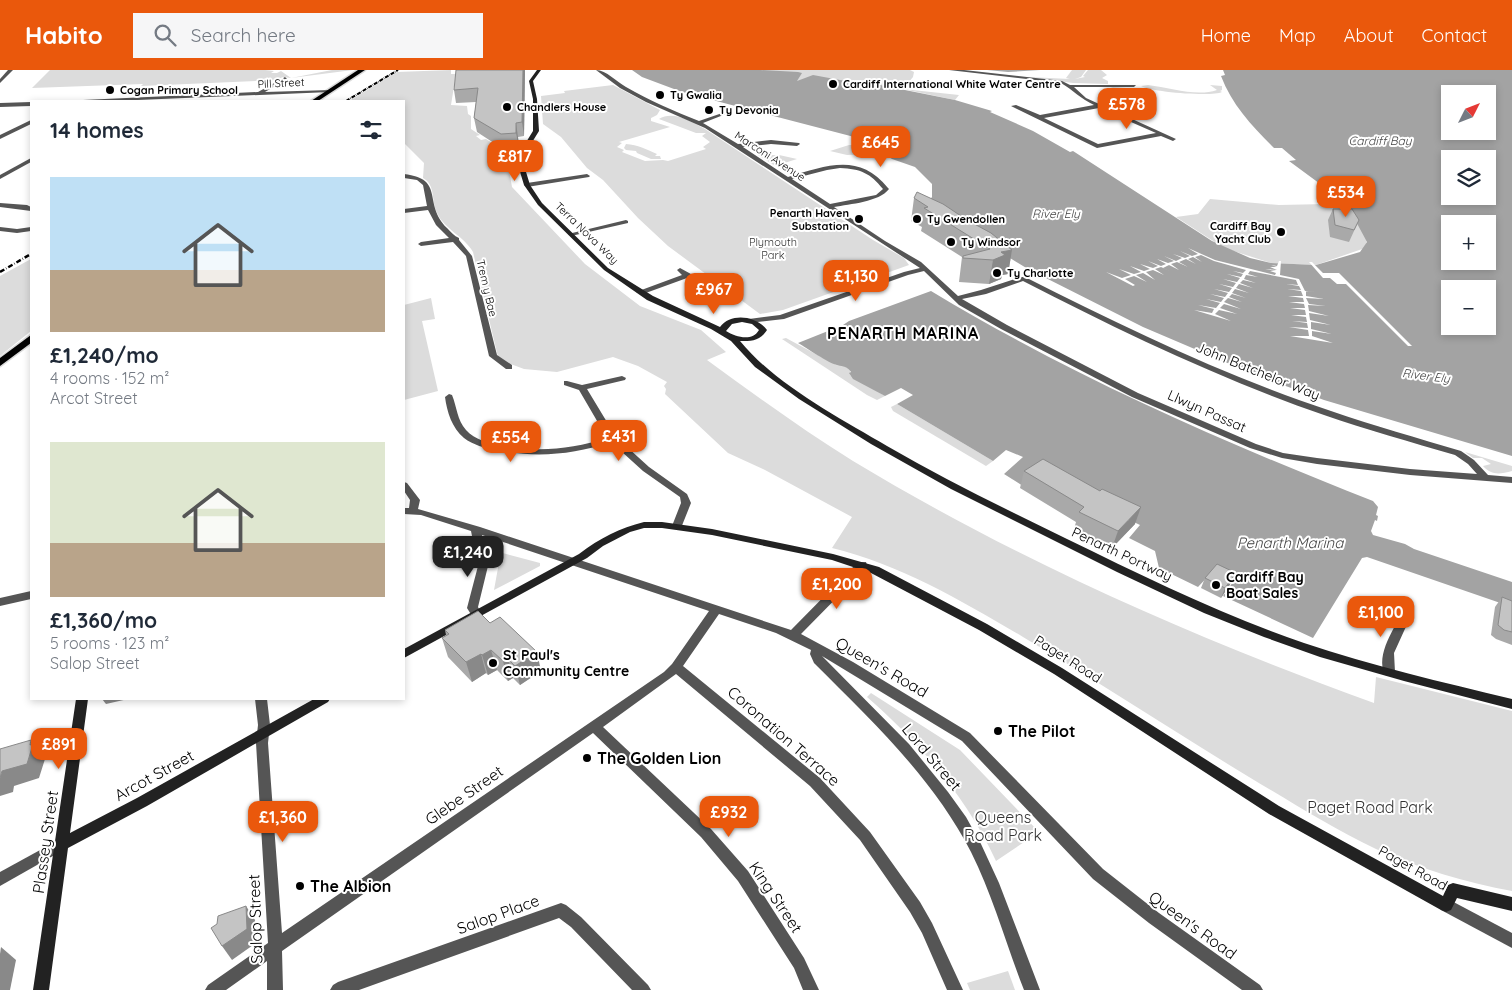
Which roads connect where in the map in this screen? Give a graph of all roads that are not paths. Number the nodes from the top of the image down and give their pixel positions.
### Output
1 (11, 70) edge
2 (362, 70) edge
3 (539, 70) edge
4 (598, 70) edge
5 (923, 70) edge
6 (934, 70) edge
7 (951, 70) edge
8 (958, 70) edge
9 (285, 78) dead end
10 (0, 82) edge
11 (1070, 86) junction
12 (1134, 86) dead end
13 (330, 91) junction
14 (259, 94) junction
15 (197, 96) junction
16 (135, 100) edge
17 (190, 100) edge
18 (248, 100) edge
19 (316, 100) edge
20 (30, 104) edge
21 (1014, 106) dead end
22 (1099, 106) junction
23 (0, 107) edge
24 (729, 111) dead end
25 (1040, 117) junction
26 (30, 122) edge
27 (700, 122) junction
28 (1161, 134) junction
29 (0, 137) edge
30 (1173, 139) dead end
31 (797, 144) dead end
32 (737, 146) junction
33 (30, 161) edge
34 (15, 169) junction
35 (30, 170) edge
36 (0, 176) edge
37 (405, 176) edge
38 (586, 176) dead end
39 (787, 179) junction
40 (527, 185) junction
41 (0, 205) edge
42 (829, 206) junction
43 (429, 208) junction
44 (30, 209) edge
45 (405, 211) edge
46 (633, 228) dead end
47 (30, 229) edge
48 (0, 230) edge
49 (570, 234) junction
50 (456, 239) junction
51 (421, 244) dead end
52 (926, 269) junction
53 (680, 270) dead end
54 (688, 276) junction
55 (697, 281) dead end
56 (640, 292) junction
57 (957, 298) junction
58 (780, 317) junction
59 (695, 319) junction
60 (752, 321) junction
61 (730, 322) junction
62 (764, 330) junction
63 (722, 331) junction
64 (757, 337) junction
65 (30, 339) edge
66 (734, 339) junction
67 (752, 360) junction
68 (0, 363) edge
69 (509, 367) dead end
70 (622, 378) dead end
71 (567, 384) dead end
72 (582, 388) junction
73 (448, 397) dead end
74 (612, 439) junction
75 (1486, 478) junction
76 (1512, 480) edge
77 (405, 486) edge
78 (408, 511) edge
79 (677, 526) junction
80 (476, 529) junction
81 (572, 561) junction
82 (862, 566) junction
83 (30, 595) edge
84 (0, 602) edge
85 (716, 609) junction
86 (1409, 609) dead end
87 (476, 613) junction
88 (793, 636) junction
89 (817, 648) junction
90 (405, 653) edge
91 (676, 668) junction
92 (1389, 672) junction
93 (82, 700) edge
94 (261, 700) edge
95 (322, 700) edge
96 (1512, 704) edge
97 (594, 726) junction
98 (263, 733) junction
99 (62, 844) junction
100 (0, 879) edge
101 (1512, 904) edge
102 (1446, 905) junction
103 (1512, 941) edge
104 (275, 947) junction
105 (1247, 987) edge
106 (41, 990) edge
107 (212, 990) edge
108 (275, 990) edge
109 (338, 990) edge
110 (643, 990) edge
111 (811, 990) edge
112 (956, 990) edge
113 (1032, 990) edge

1 - 10 street
2 - 13 main road
3 - 40 street, Terra Nova Way
4 - 27 street, Marconi Avenue
5 - 6 street
7 - 8 street
8 - 11 street
9 - 14 street
11 - 12 street
11 - 22 street
13 - 14 street, Pill Street
13 - 19 main road
14 - 15 street, Pill Street
14 - 18 street
15 - 16 street, Pill Street
15 - 17 street
20 - 23 street
21 - 25 street
22 - 25 street
22 - 28 street
24 - 27 street
25 - 28 street
26 - 29 street
27 - 32 street, Marconi Avenue
28 - 30 street
31 - 32 street
32 - 39 street, Marconi Avenue
33 - 34 street
34 - 35 street
34 - 36 street
37 - 43 street, Trem y Bae
38 - 40 street
39 - 42 street, Marconi Avenue
39 - 42 street
40 - 49 street, Terra Nova Way
41 - 44 street
42 - 52 street, Marconi Avenue
43 - 45 street
43 - 50 street, Trem y Bae
46 - 49 street
47 - 48 street
49 - 56 street, Terra Nova Way
50 - 51 street
50 - 69 street, Trem y Bae
52 - 57 street, Llwyn Passat
52 - 58 street
53 - 54 street
54 - 55 street
54 - 56 street
56 - 59 street, Terra Nova Way
57 - 75 street, Llwyn Passat
57 - 75 street, John Batchelor Way
58 - 60 street
58 - 62 street
59 - 61 street, Terra Nova Way
59 - 63 street, Terra Nova Way
60 - 61 street, Terra Nova Way
60 - 62 street
61 - 63 street
62 - 64 street
63 - 66 street, Terra Nova Way
64 - 66 street
64 - 67 street
65 - 68 main road
66 - 67 street, Penarth Portway
67 - 92 street, Penarth Portway
70 - 72 street
71 - 72 street
72 - 74 street
73 - 74 street
74 - 79 street
75 - 76 street, Llwyn Passat
77 - 78 street
78 - 80 street, Queen's Road
79 - 81 street, Paget Road
79 - 82 street, Paget Road
80 - 81 street, Queen's Road
80 - 87 street
81 - 85 street, Queen's Road
81 - 87 street
82 - 88 street
82 - 102 street, Paget Road
83 - 84 street
85 - 88 street, Queen's Road
85 - 91 street, Glebe Street
86 - 92 street
87 - 90 street
88 - 89 street, Queen's Road
89 - 105 street, Queen's Road
89 - 113 street, Lord Street
91 - 97 street, Glebe Street
91 - 112 street, Coronation Terrace
92 - 96 street, Penarth Portway
93 - 99 street, Plassey Street
94 - 98 street, Salop Street
95 - 98 street, Arcot Street
97 - 104 street, Glebe Street
97 - 111 street, King Street
98 - 99 street, Arcot Street
98 - 104 street, Salop Street
99 - 100 street, Arcot Street
99 - 106 street, Plassey Street
101 - 102 street, Paget Road
102 - 103 street
104 - 107 street, Glebe Street
104 - 108 street, Salop Street
109 - 110 street, Salop Place

